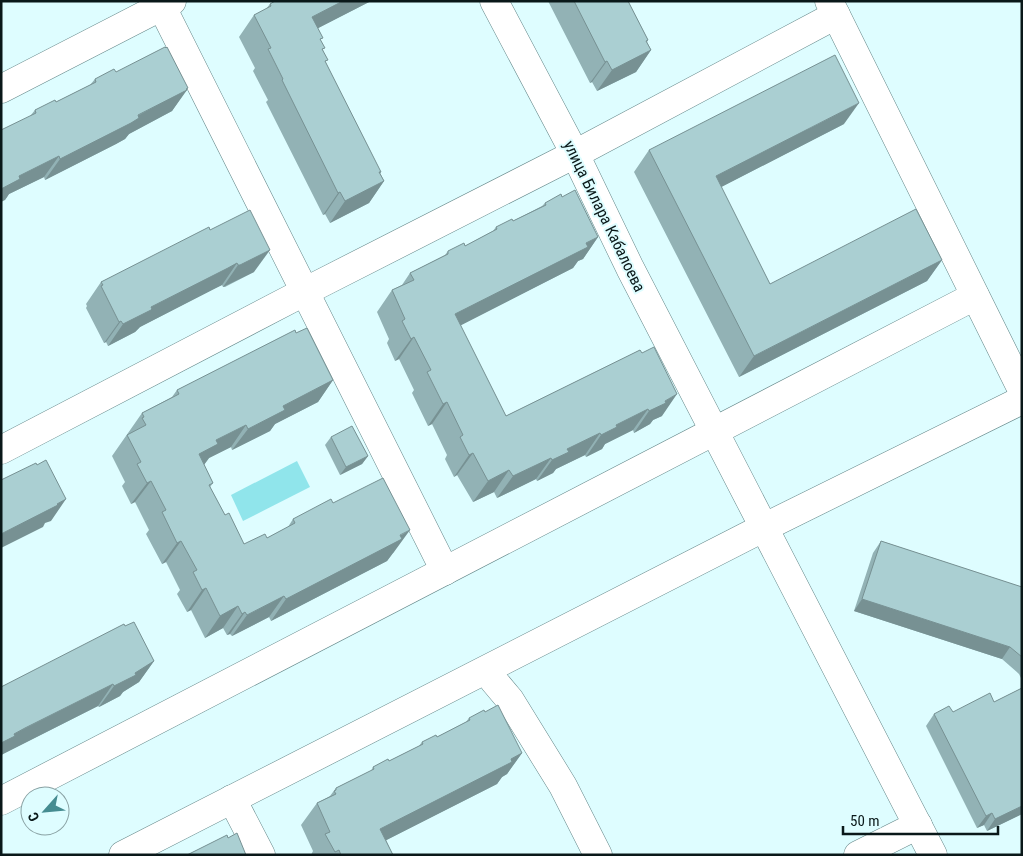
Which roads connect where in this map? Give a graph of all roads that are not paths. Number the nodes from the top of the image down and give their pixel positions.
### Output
1 (494, 1) edge
2 (167, 4) edge
3 (832, 8) edge
4 (1, 89) edge
5 (574, 154) junction
6 (304, 292) junction
7 (975, 296) junction
8 (1022, 390) edge
9 (1022, 400) edge
10 (713, 432) junction
11 (1, 450) edge
12 (763, 528) junction
13 (445, 571) junction
14 (487, 670) junction
15 (232, 799) junction
16 (1, 801) edge
17 (918, 825) junction
18 (123, 855) edge
19 (261, 855) edge
20 (598, 855) edge
21 (858, 855) edge
22 (933, 855) edge

1 - 5 street, улица Билара Кабалоева
2 - 4 street
2 - 6 street
3 - 5 street
3 - 7 street
5 - 6 street
5 - 10 street, улица Билара Кабалоева
6 - 11 street
6 - 13 street
7 - 8 street
7 - 10 street
9 - 12 street
10 - 12 street, улица Билара Кабалоева
10 - 13 street
12 - 14 street
12 - 17 street, улица Билара Кабалоева
13 - 16 street
14 - 15 street
14 - 20 street
15 - 18 street
15 - 19 street
17 - 21 street
17 - 22 street, улица Билара Кабалоева

